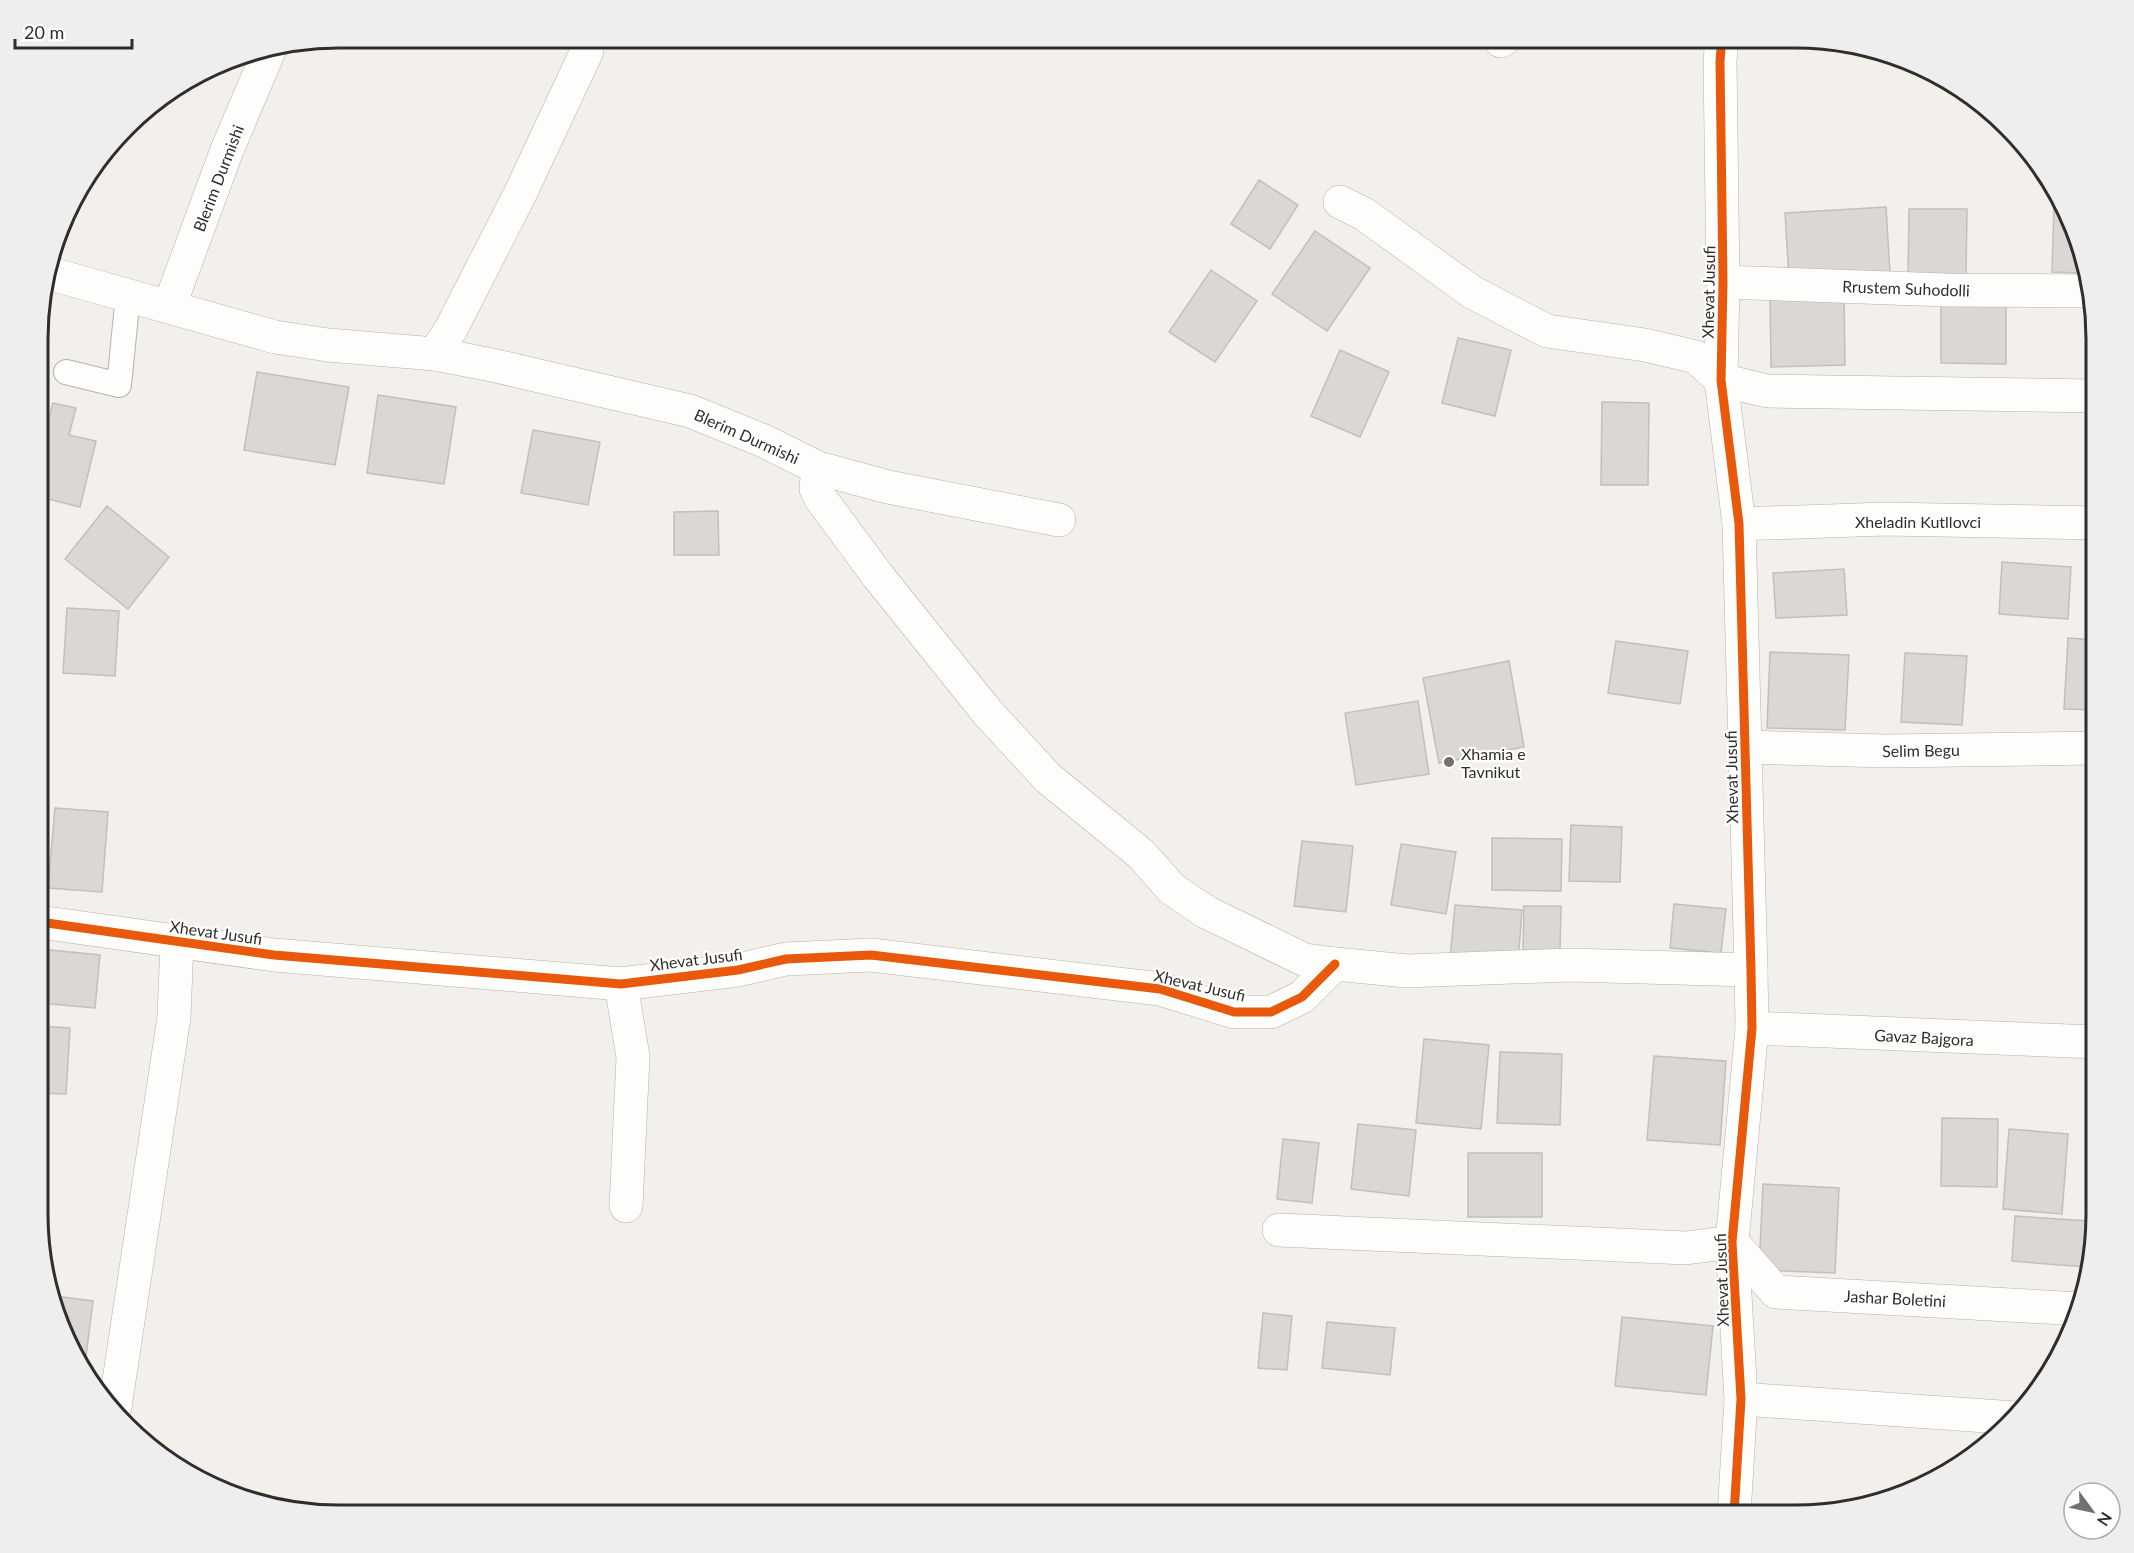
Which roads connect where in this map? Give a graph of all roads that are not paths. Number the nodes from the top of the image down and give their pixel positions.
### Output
1 (587, 48) edge
2 (1721, 48) edge
3 (267, 57) edge
4 (1340, 202) dead end
5 (56, 275) edge
6 (1724, 282) junction
7 (2082, 291) edge
8 (128, 295) junction
9 (169, 307) junction
10 (435, 354) junction
11 (66, 372) dead end
12 (1721, 380) junction
13 (2086, 396) edge
14 (818, 468) junction
15 (1059, 520) dead end
16 (2086, 523) edge
17 (1739, 524) junction
18 (1746, 747) junction
19 (2086, 748) edge
20 (48, 923) edge
21 (177, 942) junction
22 (1335, 964) junction
23 (1751, 969) junction
24 (621, 984) junction
25 (1752, 1028) junction
26 (2086, 1042) edge
27 (626, 1206) dead end
28 (1279, 1230) dead end
29 (1732, 1242) junction
30 (2070, 1308) edge
31 (1741, 1399) junction
32 (116, 1401) edge
33 (2004, 1417) edge
34 (1735, 1505) edge

1 - 10 street
2 - 6 street, Xhevat Jusufi
3 - 9 street, Blerim Durmishi
4 - 12 street, Xhevat Jusufi
5 - 8 street, Blerim Durmishi
6 - 7 street, Rrustem Suhodolli
6 - 12 street, Xhevat Jusufi
8 - 9 street, Blerim Durmishi
8 - 11 lane
9 - 10 street, Blerim Durmishi
10 - 14 street, Blerim Durmishi
12 - 13 street, Xhevat Jusufi
12 - 17 street, Xhevat Jusufi
14 - 15 street, Blerim Durmishi
14 - 22 street
16 - 17 street, Xheladin Kutllovci
17 - 18 street, Xhevat Jusufi
18 - 19 street, Selim Begu
18 - 23 street, Xhevat Jusufi
20 - 21 street, Xhevat Jusufi
21 - 24 street, Xhevat Jusufi
21 - 32 street
22 - 23 street
22 - 24 street, Xhevat Jusufi
23 - 25 street, Xhevat Jusufi
24 - 27 street
25 - 26 street, Gavaz Bajgora
25 - 29 street, Xhevat Jusufi
28 - 29 street, Xhevat Jusufi
29 - 30 street, Jashar Boletini
29 - 31 street, Xhevat Jusufi
31 - 33 street
31 - 34 street, Xhevat Jusufi

